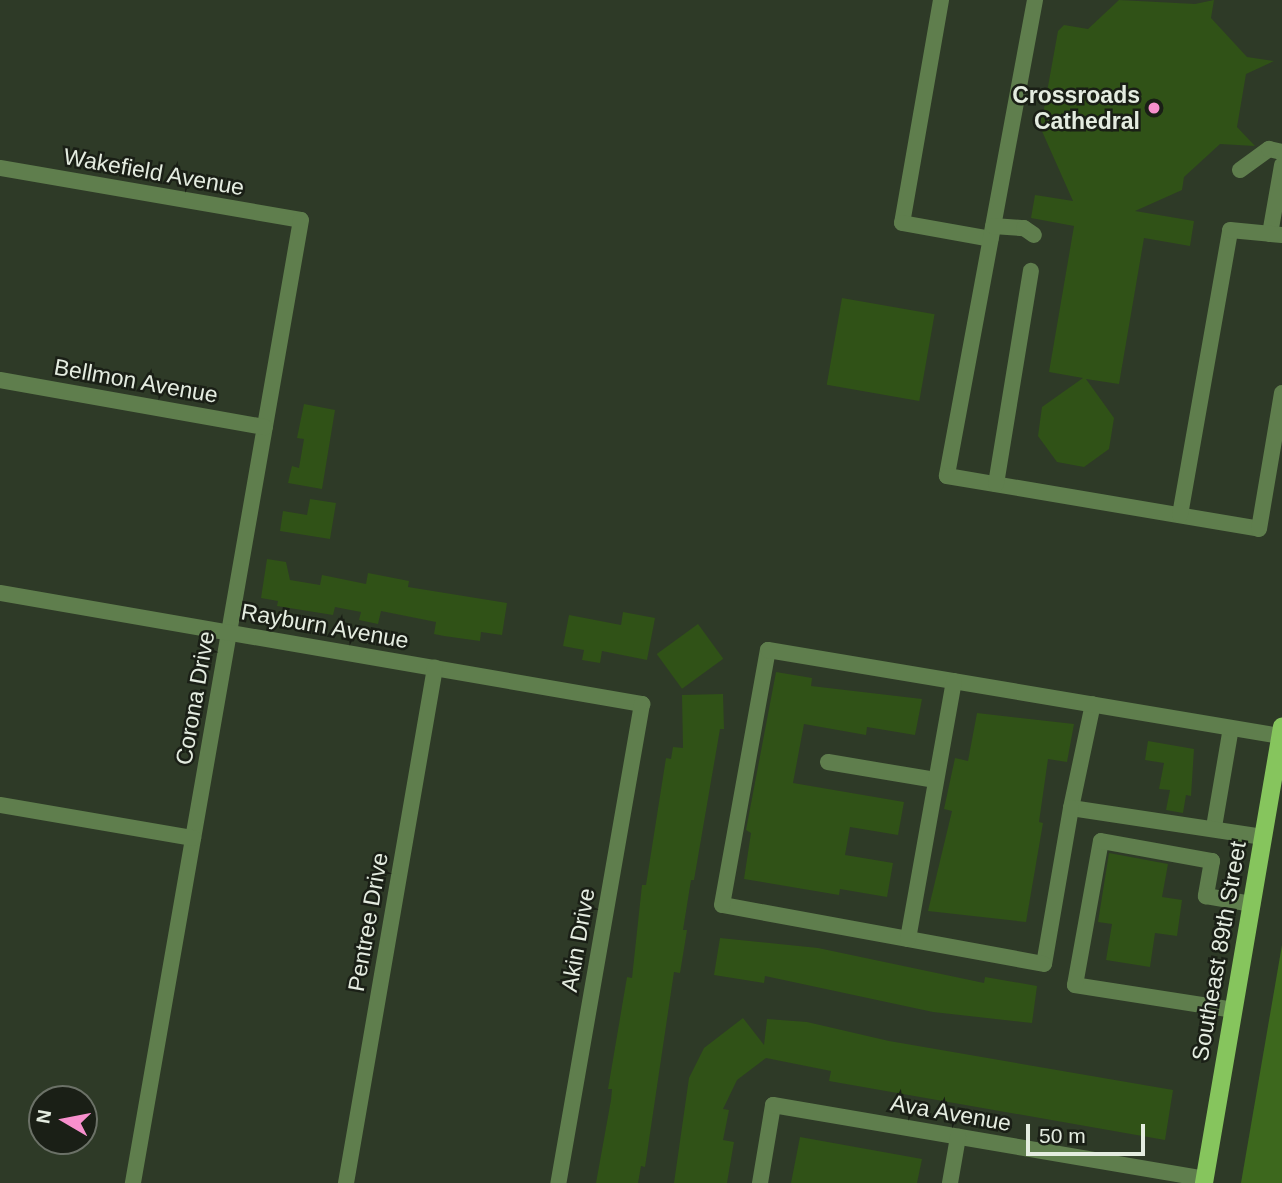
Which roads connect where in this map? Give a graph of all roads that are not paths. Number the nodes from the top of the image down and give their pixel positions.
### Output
1 (941, 0) edge
2 (1035, 0) edge
3 (1282, 152) edge
4 (1282, 165) edge
5 (0, 168) edge
6 (1240, 170) dead end
7 (301, 220) joint
8 (992, 232) junction
9 (1034, 235) dead end
10 (1276, 235) edge
11 (1031, 271) dead end
12 (0, 380) edge
13 (1282, 393) edge
14 (265, 427) junction
15 (996, 484) junction
16 (1274, 489) edge
17 (1180, 515) junction
18 (0, 593) edge
19 (229, 633) junction
20 (435, 668) junction
21 (954, 681) junction
22 (1093, 704) junction
23 (642, 705) joint
24 (1231, 727) junction
25 (1281, 731) edge
26 (828, 762) dead end
27 (936, 780) junction
28 (0, 805) edge
29 (1071, 808) junction
30 (1214, 827) junction
31 (1263, 837) junction
32 (193, 838) junction
33 (1252, 904) junction
34 (908, 939) junction
35 (1234, 1010) junction
36 (958, 1137) junction
37 (1204, 1181) edge
38 (133, 1183) edge
39 (346, 1183) edge
40 (558, 1183) edge
41 (760, 1183) edge
42 (950, 1183) edge

1 - 8 street
2 - 8 street
3 - 6 street
4 - 10 street
5 - 7 street, Wakefield Avenue
7 - 14 street, Corona Drive
8 - 9 street
8 - 15 street
10 - 17 street
11 - 15 street
12 - 14 street, Bellmon Avenue
13 - 16 street
14 - 19 street, Corona Drive
15 - 17 street
16 - 17 street
18 - 19 street, Rayburn Avenue
19 - 20 street, Rayburn Avenue
19 - 32 street, Corona Drive
20 - 23 street, Rayburn Avenue
20 - 39 street, Pentree Drive
21 - 22 street
21 - 27 street
21 - 34 street
22 - 24 street
22 - 29 street
23 - 40 street, Akin Drive
24 - 25 street
24 - 30 street
25 - 31 main road, Southeast 89th Street
26 - 27 street
27 - 34 street
28 - 32 street
29 - 30 street
29 - 34 street
30 - 31 street
31 - 33 main road, Southeast 89th Street
32 - 38 street, Corona Drive
33 - 35 main road, Southeast 89th Street
33 - 35 street
35 - 37 main road, Southeast 89th Street
36 - 37 street, Ava Avenue
36 - 41 street, Ava Avenue
36 - 42 street

